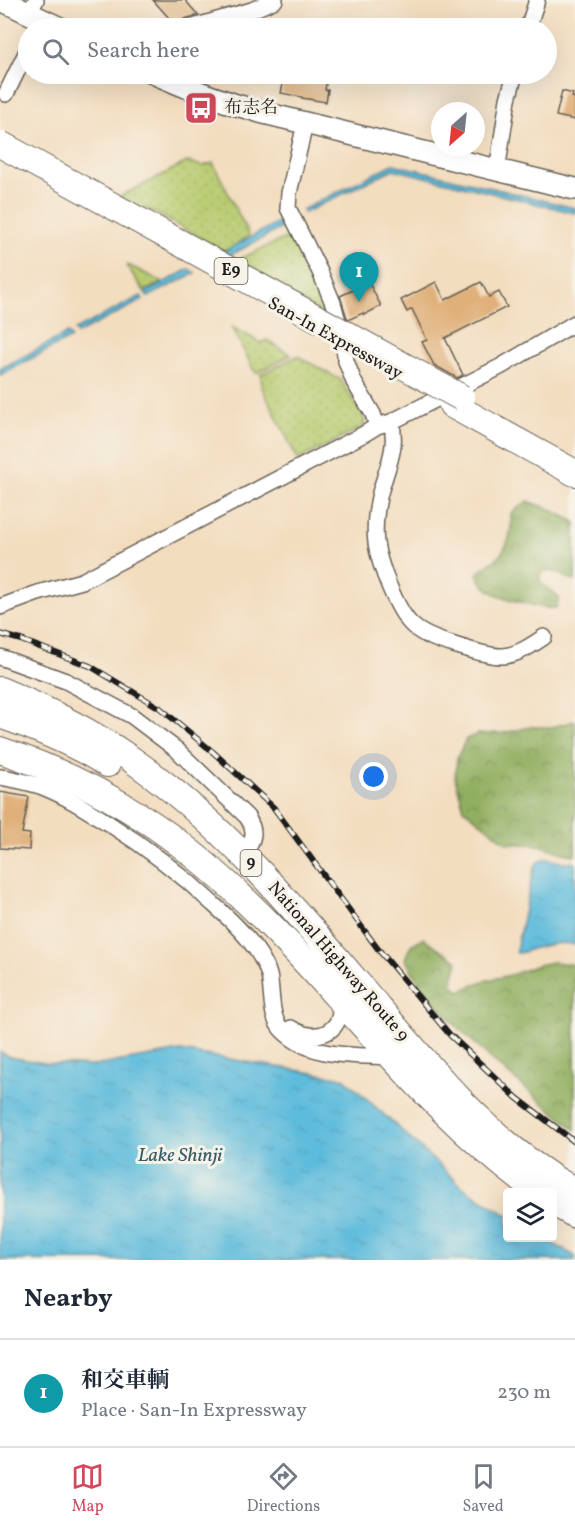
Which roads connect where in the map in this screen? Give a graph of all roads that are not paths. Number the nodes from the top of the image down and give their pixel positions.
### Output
1 (1, 0) edge
2 (275, 0) edge
3 (537, 0) edge
4 (41, 18) edge
5 (224, 18) edge
6 (531, 18) edge
7 (18, 69) edge
8 (179, 84) edge
9 (512, 84) edge
10 (6, 94) dead end
11 (305, 124) junction
12 (0, 144) edge
13 (0, 154) edge
14 (497, 171) junction
15 (575, 189) edge
16 (575, 323) edge
17 (457, 402) junction
18 (384, 424) junction
19 (575, 457) edge
20 (575, 473) edge
21 (0, 607) edge
22 (544, 637) dead end
23 (0, 657) edge
24 (0, 690) edge
25 (0, 715) edge
26 (0, 728) edge
27 (0, 750) edge
28 (0, 777) edge
29 (245, 856) junction
30 (338, 998) junction
31 (273, 1008) junction
32 (392, 1057) junction
33 (454, 1094) junction
34 (533, 1188) edge
35 (575, 1191) edge
36 (557, 1205) edge
37 (575, 1215) edge

1 - 4 main road
2 - 5 street
3 - 6 street
7 - 10 street
8 - 11 main road
9 - 14 street
11 - 14 main road
11 - 18 street
12 - 17 highway, San-In Expressway / E9, bridge
13 - 17 highway, San-In Expressway / E9
14 - 15 main road
16 - 18 street
17 - 19 highway, San-In Expressway / E9
17 - 20 highway, San-In Expressway / E9
18 - 21 street
18 - 22 street
23 - 29 street
24 - 29 highway, National Highway Route 9 / 9
25 - 33 highway
26 - 30 highway
27 - 30 highway, National Highway Route 9 / 9
28 - 31 street
29 - 33 highway, National Highway Route 9 / 9
30 - 31 street
30 - 32 highway, National Highway Route 9 / 9
31 - 32 street
32 - 34 highway, National Highway Route 9 / 9
33 - 35 highway, National Highway Route 9 / 9
36 - 37 highway

